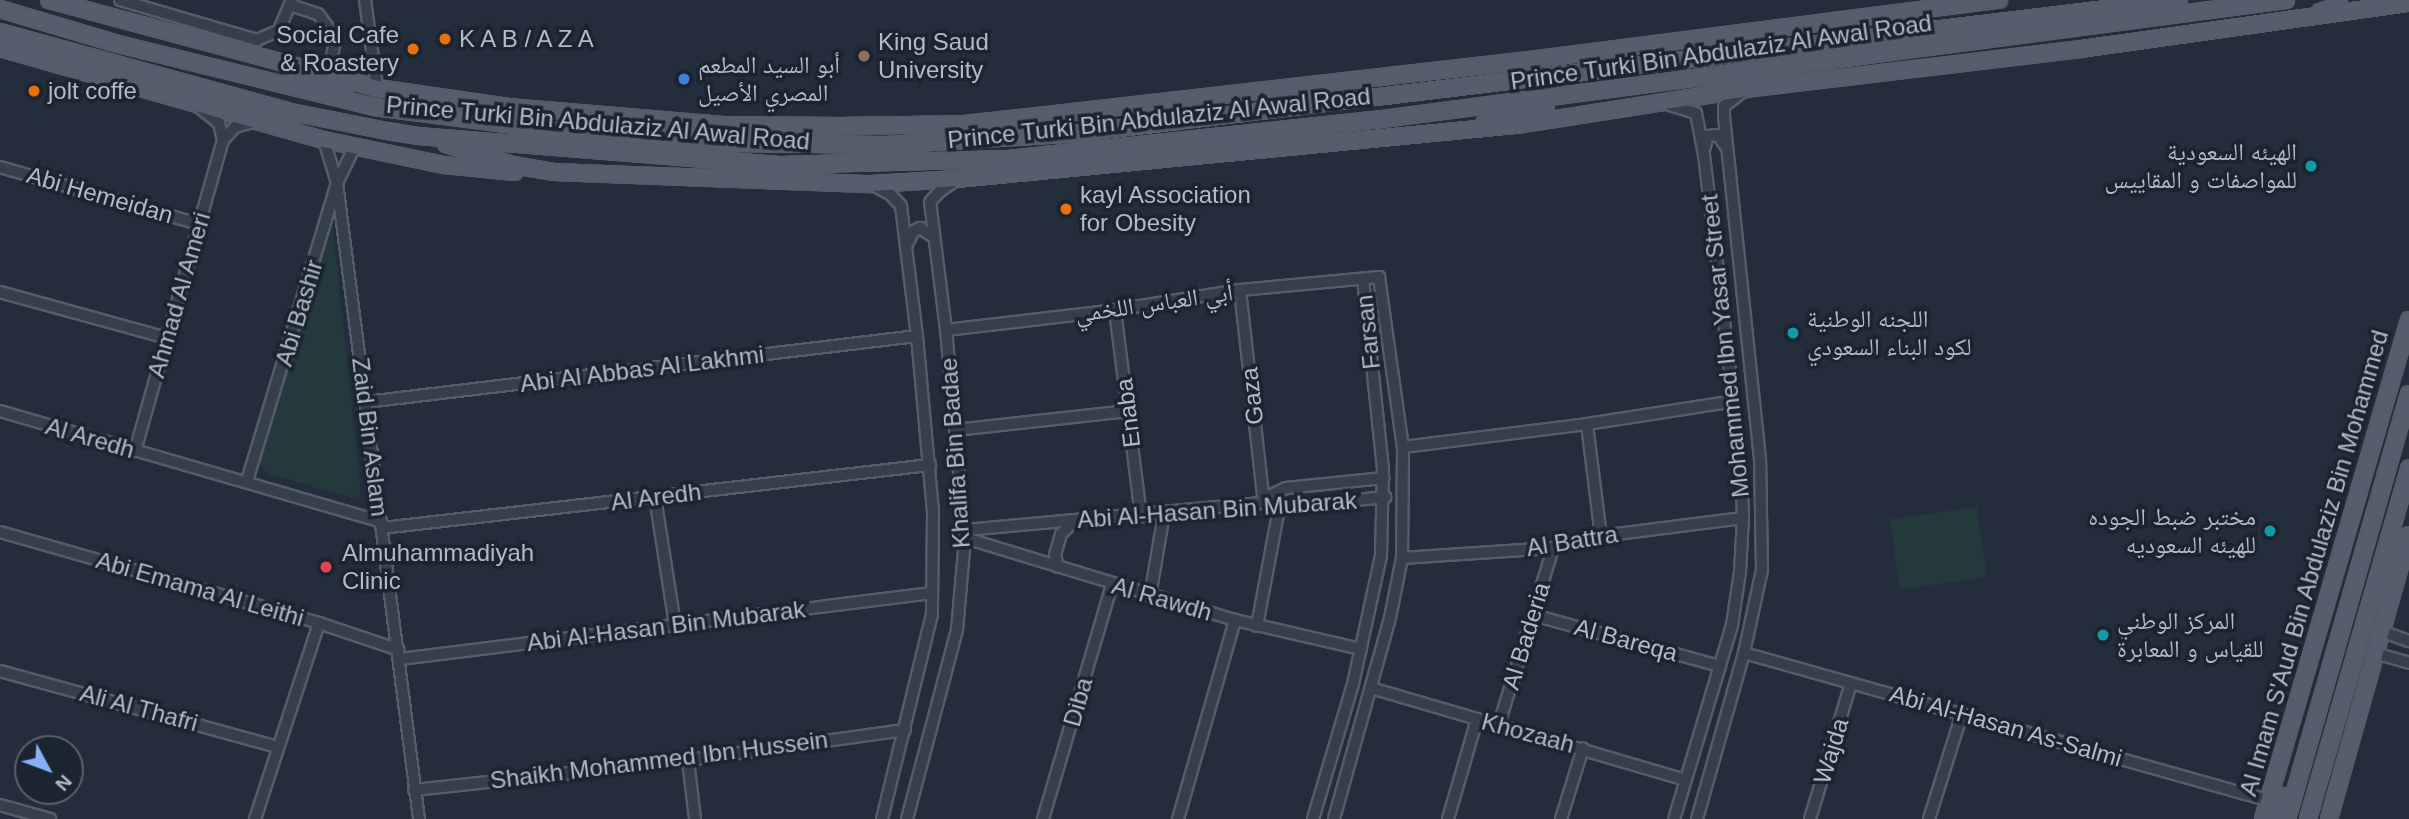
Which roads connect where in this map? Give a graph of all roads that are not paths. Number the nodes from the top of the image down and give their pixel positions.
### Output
1 (49, 0) edge
2 (120, 0) edge
3 (365, 0) edge
4 (1999, 0) edge
5 (2179, 0) edge
6 (2286, 0) edge
7 (2339, 0) edge
8 (291, 2) edge
9 (2409, 3) edge
10 (0, 9) edge
11 (2302, 20) junction
12 (0, 32) edge
13 (0, 48) edge
14 (209, 68) junction
15 (328, 73) junction
16 (370, 87) junction
17 (1746, 89) junction
18 (1256, 90) junction
19 (1587, 93) junction
20 (1360, 100) junction
21 (193, 102) junction
22 (1660, 103) junction
23 (259, 120) junction
24 (1463, 131) junction
25 (418, 136) junction
26 (223, 139) junction
27 (324, 140) junction
28 (355, 146) junction
29 (1728, 149) junction
30 (1704, 155) junction
31 (0, 167) edge
32 (554, 172) junction
33 (958, 179) junction
34 (337, 183) junction
35 (871, 184) junction
36 (199, 224) junction
37 (934, 237) junction
38 (906, 246) junction
39 (1363, 279) junction
40 (1240, 290) junction
41 (0, 292) edge
42 (1115, 310) junction
43 (2409, 320) edge
44 (946, 330) junction
45 (917, 336) junction
46 (167, 338) junction
47 (2409, 394) edge
48 (1735, 401) junction
49 (366, 402) junction
50 (0, 411) edge
51 (1128, 411) junction
52 (1587, 424) junction
53 (956, 430) junction
54 (1403, 447) junction
55 (135, 451) junction
56 (930, 465) junction
57 (2409, 468) edge
58 (247, 481) junction
59 (1384, 487) junction
60 (1401, 490) junction
61 (655, 497) junction
62 (1264, 503) junction
63 (1279, 508) junction
64 (1164, 514) junction
65 (1140, 516) junction
66 (1743, 518) junction
67 (1074, 522) junction
68 (381, 525) junction
69 (965, 534) junction
70 (2409, 535) edge
71 (1, 536) edge
72 (1601, 536) junction
73 (1553, 548) junction
74 (1402, 558) junction
75 (1058, 567) junction
76 (1112, 585) junction
77 (932, 593) junction
78 (1150, 596) junction
79 (1533, 615) junction
80 (1235, 620) junction
81 (319, 623) junction
82 (675, 624) junction
83 (1257, 626) junction
84 (2381, 631) junction
85 (2409, 641) edge
86 (1361, 649) junction
87 (1744, 653) junction
88 (2375, 653) junction
89 (400, 655) junction
90 (2409, 663) edge
91 (1720, 666) junction
92 (0, 670) edge
93 (1851, 683) junction
94 (1371, 688) junction
95 (1962, 714) junction
96 (1477, 719) junction
97 (1499, 724) junction
98 (905, 730) junction
99 (2312, 731) junction
100 (278, 747) junction
101 (1584, 748) junction
102 (688, 760) junction
103 (1686, 780) junction
104 (414, 790) junction
105 (2267, 800) junction
106 (0, 805) edge
107 (50, 819) edge
108 (255, 819) edge
109 (419, 819) edge
110 (695, 819) edge
111 (882, 819) edge
112 (907, 819) edge
113 (1043, 819) edge
114 (1178, 819) edge
115 (1313, 819) edge
116 (1334, 819) edge
117 (1448, 819) edge
118 (1561, 819) edge
119 (1674, 819) edge
120 (1697, 819) edge
121 (1810, 819) edge
122 (1929, 819) edge
123 (2263, 819) edge
124 (2276, 819) edge
125 (2287, 819) edge
126 (2308, 819) edge
127 (2329, 819) edge

1 - 15 main road
2 - 8 street
3 - 16 street
4 - 18 main road
5 - 20 main road, Prince Turki Bin Abdulaziz Al Awal Road
6 - 19 main road, Prince Turki Bin Abdulaziz Al Awal Road
7 - 11 main road
8 - 15 street
9 - 11 main road
10 - 14 main road, Prince Turki Bin Abdulaziz Al Awal Road
11 - 17 main road
12 - 25 main road, Prince Turki Bin Abdulaziz Al Awal Road
13 - 21 main road
14 - 16 main road
14 - 20 main road, Prince Turki Bin Abdulaziz Al Awal Road
15 - 16 main road
16 - 18 main road
17 - 22 main road
17 - 29 street, Mohammed Ibn Yasar Street
18 - 20 main road
19 - 24 main road
19 - 25 main road, Prince Turki Bin Abdulaziz Al Awal Road
21 - 23 main road
21 - 26 street
22 - 24 main road
22 - 30 street, Mohammed Ibn Yasar Street
23 - 26 street
23 - 27 main road
24 - 33 main road
25 - 32 main road
26 - 36 street, Ahmad Al Ameri
27 - 28 main road
27 - 34 street, Zaid Bin Aslam
28 - 32 main road
28 - 34 street, Abi Bashir
29 - 30 street
29 - 87 street, Mohammed Ibn Yasar Street
30 - 48 street, Mohammed Ibn Yasar Street
31 - 36 street, Abi Hemeidan
32 - 35 main road
33 - 35 main road
33 - 37 street, Khalifa Bin Badae
34 - 49 street, Zaid Bin Aslam
34 - 58 street, Abi Bashir
35 - 38 street, Khalifa Bin Badae
36 - 46 street, Ahmad Al Ameri
37 - 38 street
37 - 44 street, Khalifa Bin Badae
38 - 45 street, Khalifa Bin Badae
39 - 40 street, أبي العباس اللخمي
39 - 54 street, Farsan
39 - 59 street, Farsan
40 - 42 street, أبي العباس اللخمي
40 - 62 street, Gaza
41 - 46 street
42 - 44 street, أبي العباس اللخمي
42 - 51 street, Enaba
43 - 105 main road, Al Imam S'Aud Bin Abdulaziz Bin Mohammed
44 - 53 street, Khalifa Bin Badae
45 - 49 street, Abi Al Abbas Al Lakhmi
45 - 56 street, Khalifa Bin Badae
46 - 55 street, Ahmad Al Ameri
47 - 99 main road
48 - 52 street
48 - 66 street, Mohammed Ibn Yasar Street
49 - 68 street, Zaid Bin Aslam
50 - 55 street, Al Aredh
51 - 53 street
51 - 65 street, Enaba
52 - 54 street
52 - 72 street
53 - 69 street, Khalifa Bin Badae
54 - 60 street, Farsan
55 - 58 street, Al Aredh
56 - 61 street, Al Aredh
56 - 77 street, Khalifa Bin Badae
57 - 126 main road
58 - 68 street, Al Aredh
59 - 60 street
59 - 62 street
59 - 63 street, Abi Al-Hasan Bin Mubarak
59 - 86 street, Farsan
60 - 74 street, Farsan
61 - 68 street, Al Aredh
61 - 82 street
62 - 63 street, Abi Al-Hasan Bin Mubarak
62 - 64 street, Abi Al-Hasan Bin Mubarak
63 - 83 street
64 - 65 street, Abi Al-Hasan Bin Mubarak
64 - 78 street
65 - 67 street, Abi Al-Hasan Bin Mubarak
66 - 72 street, Al Battra
66 - 91 street, Mohammed Ibn Yasar Street
67 - 69 street, Abi Al-Hasan Bin Mubarak
67 - 75 street
68 - 89 street, Zaid Bin Aslam
69 - 75 street, Al Rawdh
69 - 112 street, Khalifa Bin Badae
70 - 84 main road
71 - 81 street, Abi Emama Al Leithi
72 - 73 street, Al Battra
73 - 74 street, Al Battra
73 - 79 street, Al Baderia
74 - 94 street, Farsan
75 - 76 street, Al Rawdh
76 - 78 street, Al Rawdh
76 - 113 street, Diba
77 - 82 street, Abi Al-Hasan Bin Mubarak
77 - 98 street, Khalifa Bin Badae
78 - 80 street, Al Rawdh
79 - 91 street, Al Bareqa
79 - 97 street, Al Baderia
80 - 83 street, Al Rawdh
80 - 114 street
81 - 89 street, Abi Emama Al Leithi
81 - 100 street
82 - 89 street, Abi Al-Hasan Bin Mubarak
83 - 86 street, Al Rawdh
84 - 85 street
84 - 88 main road
86 - 115 street, Farsan
87 - 93 street, Abi Al-Hasan As-Salmi
87 - 120 street, Mohammed Ibn Yasar Street
88 - 90 street
88 - 127 main road
89 - 104 street, Zaid Bin Aslam
91 - 103 street, Mohammed Ibn Yasar Street
92 - 100 street, Ali Al Thafri
93 - 95 street, Abi Al-Hasan As-Salmi
93 - 121 street, Wajda
94 - 96 street, Khozaah
94 - 116 street, Farsan
95 - 105 street, Abi Al-Hasan As-Salmi
95 - 122 street
96 - 97 street, Khozaah
96 - 117 street
97 - 101 street, Khozaah
98 - 102 street, Shaikh Mohammed Ibn Hussein
98 - 111 street, Khalifa Bin Badae
99 - 124 main road
99 - 125 main road
100 - 108 street
101 - 103 street, Khozaah
101 - 118 street
102 - 104 street, Shaikh Mohammed Ibn Hussein
102 - 110 street
103 - 119 street, Mohammed Ibn Yasar Street
104 - 109 street, Zaid Bin Aslam
105 - 123 main road, Al Imam S'Aud Bin Abdulaziz Bin Mohammed
106 - 107 street

